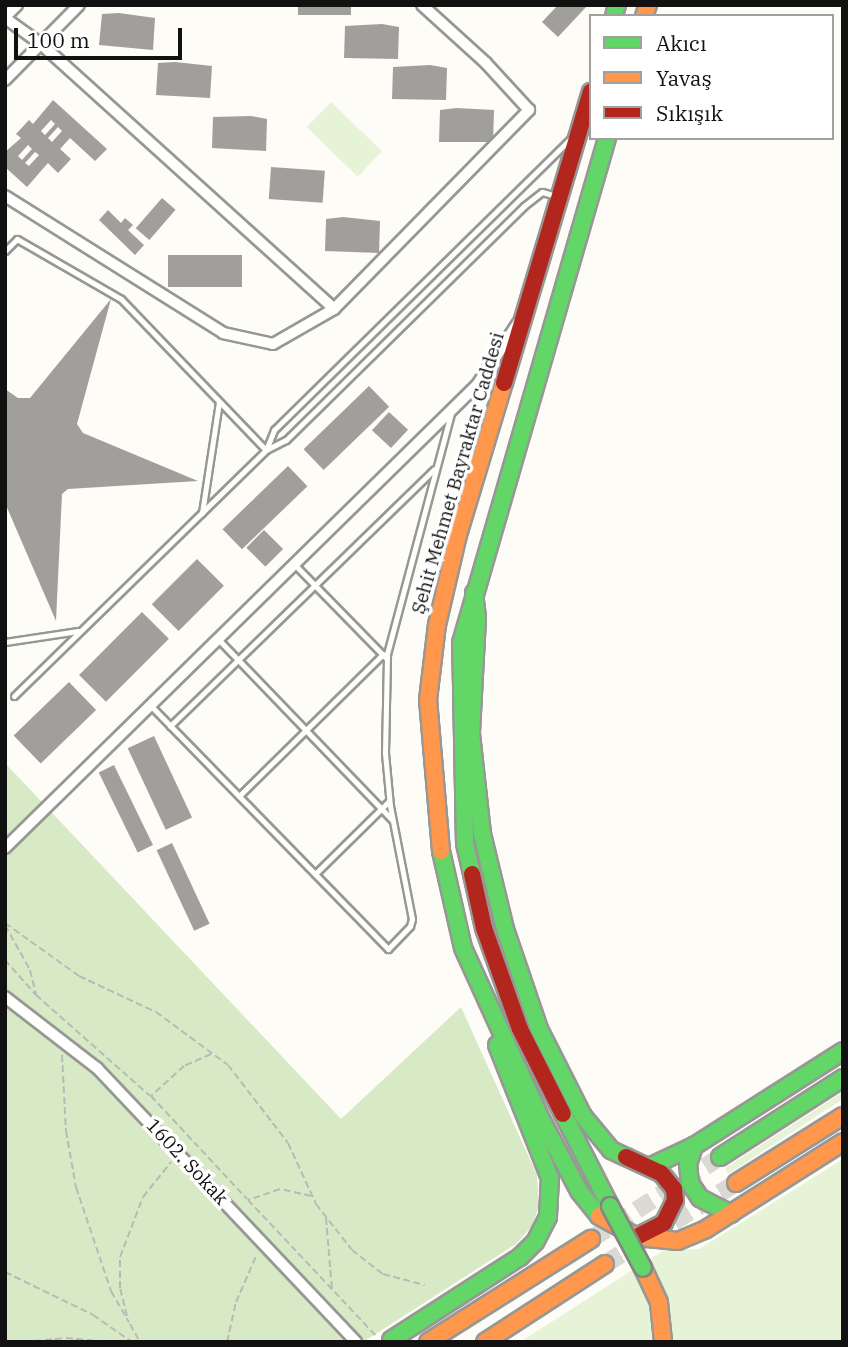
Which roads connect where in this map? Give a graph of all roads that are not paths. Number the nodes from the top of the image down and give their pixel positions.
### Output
1 (18, 5) edge
2 (79, 5) edge
3 (422, 5) edge
4 (5, 17) edge
5 (41, 44) junction
6 (5, 80) edge
7 (589, 98) edge
8 (579, 131) junction
9 (606, 140) edge
10 (5, 196) edge
11 (560, 197) junction
12 (5, 251) edge
13 (334, 309) junction
14 (524, 314) junction
15 (219, 401) junction
16 (452, 410) junction
17 (266, 450) junction
18 (436, 467) junction
19 (202, 513) junction
20 (294, 564) junction
21 (314, 584) junction
22 (474, 593) junction
23 (80, 631) junction
24 (218, 639) junction
25 (5, 642) edge
26 (385, 656) junction
27 (238, 660) junction
28 (14, 696) dead end
29 (150, 705) junction
30 (170, 726) junction
31 (305, 730) junction
32 (239, 796) junction
33 (389, 801) junction
34 (381, 809) junction
35 (392, 820) junction
36 (5, 848) edge
37 (315, 874) junction
38 (5, 997) edge
39 (488, 1009) junction
40 (843, 1051) edge
41 (843, 1078) edge
42 (843, 1116) edge
43 (843, 1142) edge
44 (694, 1146) junction
45 (720, 1157) tunnel mouth
46 (649, 1167) junction
47 (736, 1182) tunnel mouth
48 (604, 1211) junction
49 (731, 1214) junction
50 (637, 1237) junction
51 (591, 1239) tunnel mouth
52 (606, 1264) tunnel mouth
53 (386, 1341) edge
54 (356, 1342) edge
55 (428, 1342) edge
56 (485, 1342) edge
57 (663, 1342) edge

1 - 4 street
2 - 5 street
3 - 13 street
4 - 5 street
5 - 6 street
5 - 13 street
7 - 8 main road, Şehit Mehmet Bayraktar Caddesi
8 - 11 main road, Şehit Mehmet Bayraktar Caddesi
8 - 17 lane
9 - 22 main road
10 - 13 street
11 - 14 main road, Şehit Mehmet Bayraktar Caddesi
11 - 17 lane
12 - 15 lane
14 - 16 street
14 - 39 main road, Şehit Mehmet Bayraktar Caddesi
15 - 17 lane
15 - 19 lane
16 - 18 lane
16 - 20 street
17 - 19 lane
18 - 21 lane
18 - 26 lane
19 - 23 lane
20 - 21 lane
20 - 24 street
21 - 26 lane
21 - 27 lane
22 - 46 main road
22 - 48 main road
23 - 25 lane
23 - 28 lane
24 - 27 lane
24 - 29 street
26 - 31 lane
26 - 33 lane
27 - 30 lane
27 - 31 lane
29 - 30 lane
29 - 36 street
30 - 32 lane
31 - 32 lane
31 - 34 lane
32 - 37 lane
33 - 34 lane
33 - 35 lane
34 - 35 lane
34 - 37 lane
35 - 37 lane
38 - 54 street, 1602. Sokak
39 - 48 main road, Şehit Mehmet Bayraktar Caddesi
39 - 53 main road
40 - 44 main road
41 - 45 main road
42 - 47 main road
43 - 49 main road
44 - 46 main road
44 - 49 main road
46 - 50 main road
48 - 50 main road
48 - 57 main road, bridge
49 - 50 main road
51 - 55 main road
52 - 56 main road

